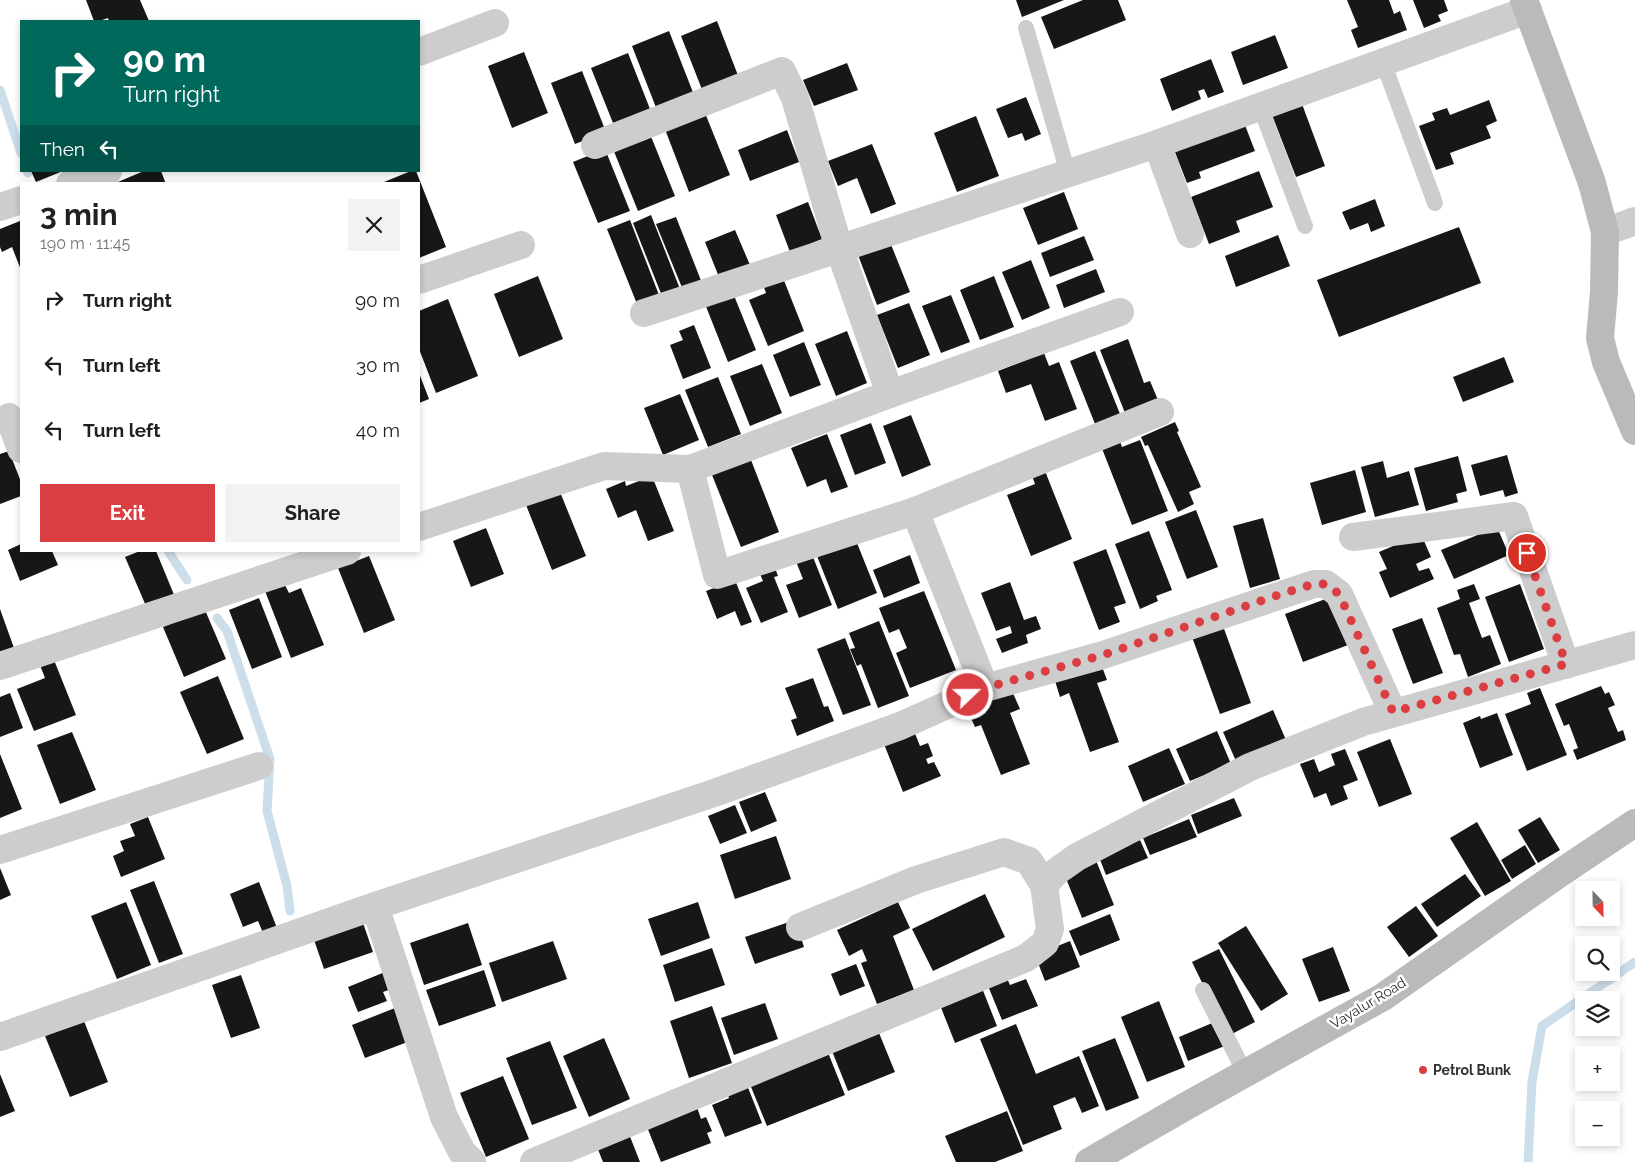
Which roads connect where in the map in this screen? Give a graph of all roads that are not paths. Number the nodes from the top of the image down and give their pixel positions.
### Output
1 (1526, 5) edge
2 (495, 23) dead end
3 (1026, 28) dead end
4 (420, 52) edge
5 (1383, 62) junction
6 (1260, 106) junction
7 (1157, 144) junction
8 (595, 145) dead end
9 (105, 172) edge
10 (1068, 173) junction
11 (76, 182) edge
12 (20, 200) edge
13 (1435, 203) dead end
14 (0, 207) edge
15 (1635, 221) edge
16 (1305, 226) dead end
17 (1605, 232) junction
18 (1190, 234) dead end
19 (521, 244) dead end
20 (839, 248) junction
21 (420, 280) edge
22 (1120, 312) dead end
23 (644, 313) dead end
24 (890, 394) junction
25 (1160, 412) dead end
26 (10, 417) edge
27 (1635, 430) edge
28 (20, 446) edge
29 (690, 470) junction
30 (915, 511) junction
31 (420, 527) edge
32 (1353, 537) dead end
33 (344, 552) edge
34 (1635, 645) edge
35 (1566, 664) junction
36 (0, 666) edge
37 (985, 688) junction
38 (1393, 712) junction
39 (258, 766) dead end
40 (1635, 823) edge
41 (0, 850) edge
42 (1044, 885) junction
43 (376, 906) junction
44 (800, 927) dead end
45 (1203, 990) dead end
46 (0, 1037) edge
47 (1245, 1073) junction
48 (472, 1162) edge
49 (534, 1162) edge
50 (1089, 1162) edge

1 - 5 street
1 - 17 main road
2 - 4 street
3 - 10 lane
5 - 6 street
5 - 13 lane
6 - 7 street
6 - 16 lane
7 - 10 street
7 - 18 street
8 - 20 street
9 - 11 street
10 - 20 street
12 - 14 street
15 - 17 street
17 - 27 main road
19 - 21 street
20 - 23 street
20 - 24 street
22 - 24 street
24 - 29 street
25 - 30 street
26 - 28 street
29 - 30 street
29 - 31 street
30 - 37 street
32 - 35 street
33 - 36 street
34 - 35 street
35 - 38 street
37 - 38 street
37 - 43 street
38 - 42 street
39 - 41 street
40 - 47 main road, Vayalur Road
42 - 44 street
42 - 49 street
43 - 46 street
43 - 48 street
45 - 47 lane
47 - 50 main road, Vayalur Road

